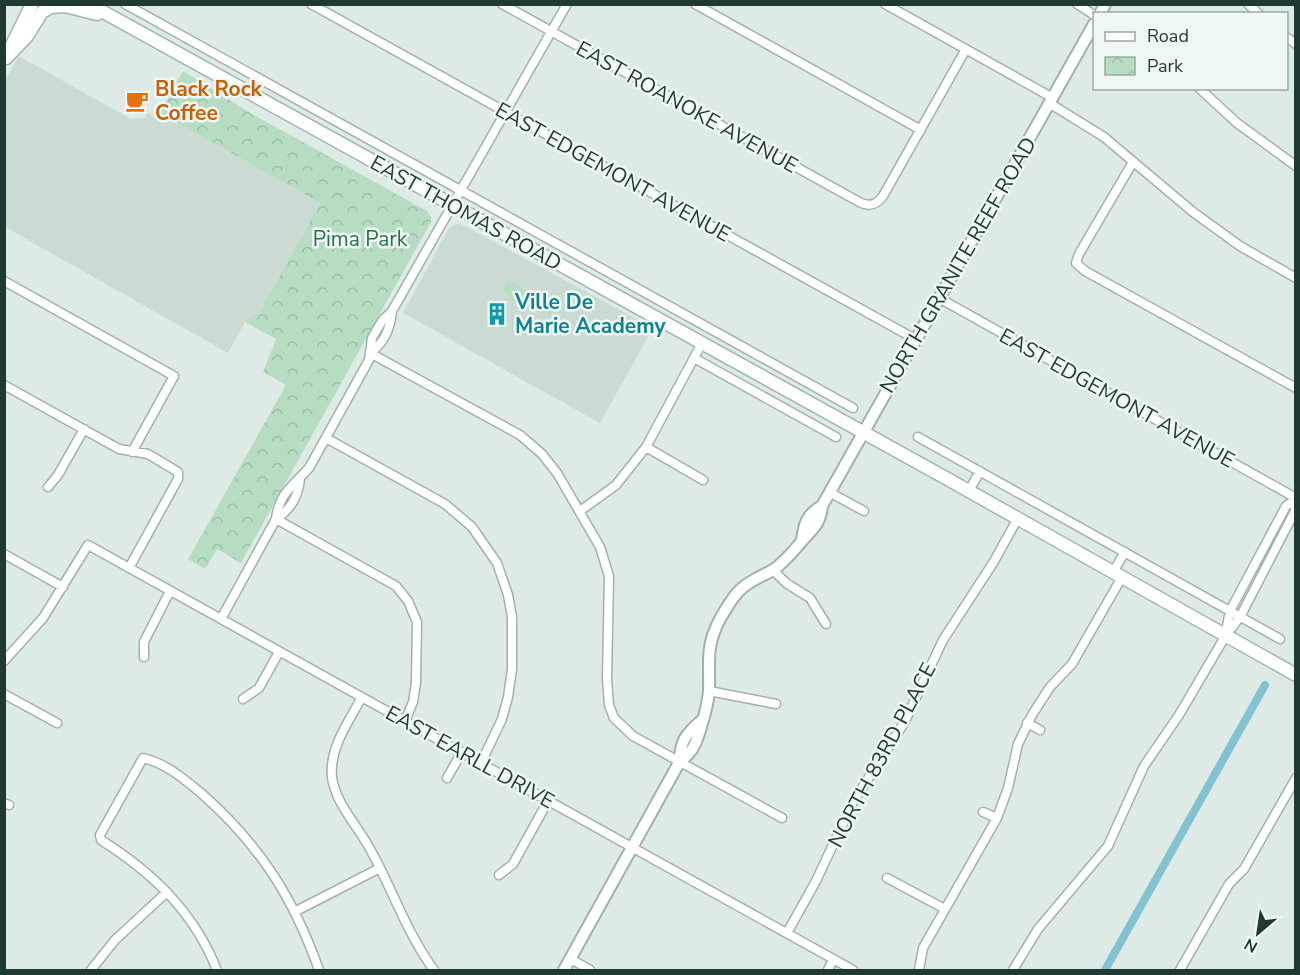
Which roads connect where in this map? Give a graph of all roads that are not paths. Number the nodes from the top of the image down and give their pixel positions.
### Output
1 (32, 4) edge
2 (89, 4) edge
3 (123, 4) edge
4 (311, 4) edge
5 (502, 4) edge
6 (567, 4) edge
7 (695, 4) edge
8 (885, 4) edge
9 (1077, 4) edge
10 (1093, 14) edge
11 (114, 18) junction
12 (1093, 27) edge
13 (551, 32) junction
14 (966, 50) junction
15 (5, 59) edge
16 (1201, 90) edge
17 (1051, 100) junction
18 (506, 113) junction
19 (921, 130) junction
20 (1133, 162) junction
21 (1296, 166) edge
22 (460, 191) junction
23 (452, 206) junction
24 (1296, 278) edge
25 (4, 281) edge
26 (939, 298) junction
27 (915, 339) junction
28 (702, 343) junction
29 (370, 352) junction
30 (694, 358) junction
31 (4, 385) edge
32 (1296, 388) edge
33 (853, 408) dead end
34 (84, 429) junction
35 (863, 432) junction
36 (836, 437) dead end
37 (918, 437) dead end
38 (326, 438) junction
39 (646, 447) junction
40 (132, 452) junction
41 (980, 471) junction
42 (703, 480) dead end
43 (48, 487) dead end
44 (969, 490) junction
45 (829, 492) junction
46 (1296, 500) edge
47 (580, 511) junction
48 (864, 512) dead end
49 (1018, 518) junction
50 (276, 519) junction
51 (1125, 552) junction
52 (4, 554) edge
53 (129, 568) junction
54 (773, 570) junction
55 (1118, 574) junction
56 (63, 587) junction
57 (170, 591) junction
58 (1230, 611) junction
59 (1240, 617) junction
60 (220, 619) junction
61 (826, 624) dead end
62 (1226, 635) junction
63 (1280, 639) dead end
64 (279, 652) junction
65 (144, 657) dead end
66 (4, 661) edge
67 (1296, 675) edge
68 (709, 691) junction
69 (4, 694) edge
70 (362, 697) junction
71 (243, 699) dead end
72 (776, 704) dead end
73 (405, 721) junction
74 (57, 723) dead end
75 (1027, 723) junction
76 (1040, 730) dead end
77 (462, 752) junction
78 (680, 762) junction
79 (481, 763) junction
80 (447, 778) dead end
81 (1296, 778) edge
82 (548, 801) junction
83 (983, 812) dead end
84 (782, 818) dead end
85 (997, 818) junction
86 (632, 847) junction
87 (380, 868) junction
88 (498, 875) dead end
89 (887, 878) dead end
90 (167, 892) junction
91 (945, 909) junction
92 (296, 911) junction
93 (787, 933) junction
94 (570, 959) junction
95 (834, 960) junction
96 (92, 970) edge
97 (217, 970) edge
98 (319, 970) edge
99 (434, 970) edge
100 (564, 970) edge
101 (590, 970) edge
102 (828, 970) edge
103 (853, 970) edge
104 (919, 970) edge
105 (1013, 970) edge
106 (1180, 970) edge

1 - 15 main road
2 - 11 main road, EAST THOMAS ROAD
3 - 11 street
3 - 22 street, EAST THOMAS ROAD
4 - 18 street, EAST EDGEMONT AVENUE
5 - 13 street, EAST ROANOKE AVENUE
6 - 13 street
7 - 19 street
8 - 14 street
9 - 10 street
11 - 15 main road
11 - 23 main road, EAST THOMAS ROAD
12 - 17 street, NORTH GRANITE REEF ROAD
13 - 18 street
13 - 19 street, EAST ROANOKE AVENUE
14 - 17 street
14 - 19 street
16 - 21 street
17 - 20 street
17 - 26 street, NORTH GRANITE REEF ROAD
18 - 22 street
18 - 27 street, EAST EDGEMONT AVENUE
20 - 24 street
20 - 32 street
22 - 23 street
22 - 33 street, EAST THOMAS ROAD
23 - 28 main road, EAST THOMAS ROAD
23 - 29 street
25 - 40 street
26 - 27 street, NORTH GRANITE REEF ROAD
26 - 46 street, EAST EDGEMONT AVENUE
27 - 35 street, NORTH GRANITE REEF ROAD
28 - 30 street
28 - 35 main road, EAST THOMAS ROAD
29 - 38 street
29 - 47 street
30 - 36 street
30 - 39 street
31 - 34 street
34 - 40 street
34 - 43 street
35 - 44 main road, EAST THOMAS ROAD
35 - 45 street, NORTH GRANITE REEF ROAD
37 - 41 street
38 - 50 street
38 - 79 street
39 - 42 street
39 - 47 street
40 - 53 street
41 - 44 street
41 - 51 street
44 - 49 main road, EAST THOMAS ROAD
45 - 48 street
45 - 54 street, NORTH GRANITE REEF ROAD
46 - 58 street
46 - 59 street
47 - 78 street
49 - 55 main road, EAST THOMAS ROAD
49 - 93 street, NORTH 83RD PLACE
50 - 60 street
50 - 73 street
51 - 55 street
51 - 58 street
52 - 56 street
53 - 56 street, EAST EARLL DRIVE
53 - 57 street, EAST EARLL DRIVE
54 - 61 street
54 - 68 street, NORTH GRANITE REEF ROAD
55 - 62 main road, EAST THOMAS ROAD
55 - 75 street
56 - 66 street
57 - 60 street, EAST EARLL DRIVE
57 - 65 street
58 - 59 street
58 - 62 street
59 - 62 street
59 - 63 street
60 - 64 street, EAST EARLL DRIVE
62 - 67 main road, EAST THOMAS ROAD
62 - 105 street
64 - 70 street, EAST EARLL DRIVE
64 - 71 street
68 - 72 street
68 - 78 street, NORTH GRANITE REEF ROAD
69 - 74 street
70 - 73 street, EAST EARLL DRIVE
70 - 87 street
73 - 77 street, EAST EARLL DRIVE
75 - 76 street
75 - 85 street
77 - 79 street, EAST EARLL DRIVE
77 - 80 street
78 - 84 street
78 - 86 street, NORTH GRANITE REEF ROAD
79 - 82 street, EAST EARLL DRIVE
81 - 106 street
82 - 86 street, EAST EARLL DRIVE
82 - 88 street
83 - 85 street
85 - 91 street
86 - 93 street, EAST EARLL DRIVE
86 - 94 street, NORTH GRANITE REEF ROAD
87 - 92 street
87 - 99 street
89 - 91 street
90 - 92 street
90 - 96 street
90 - 97 street
91 - 104 street
92 - 98 street
93 - 95 street, EAST EARLL DRIVE
94 - 100 street, NORTH GRANITE REEF ROAD
94 - 101 street
95 - 102 street
95 - 103 street, EAST EARLL DRIVE

